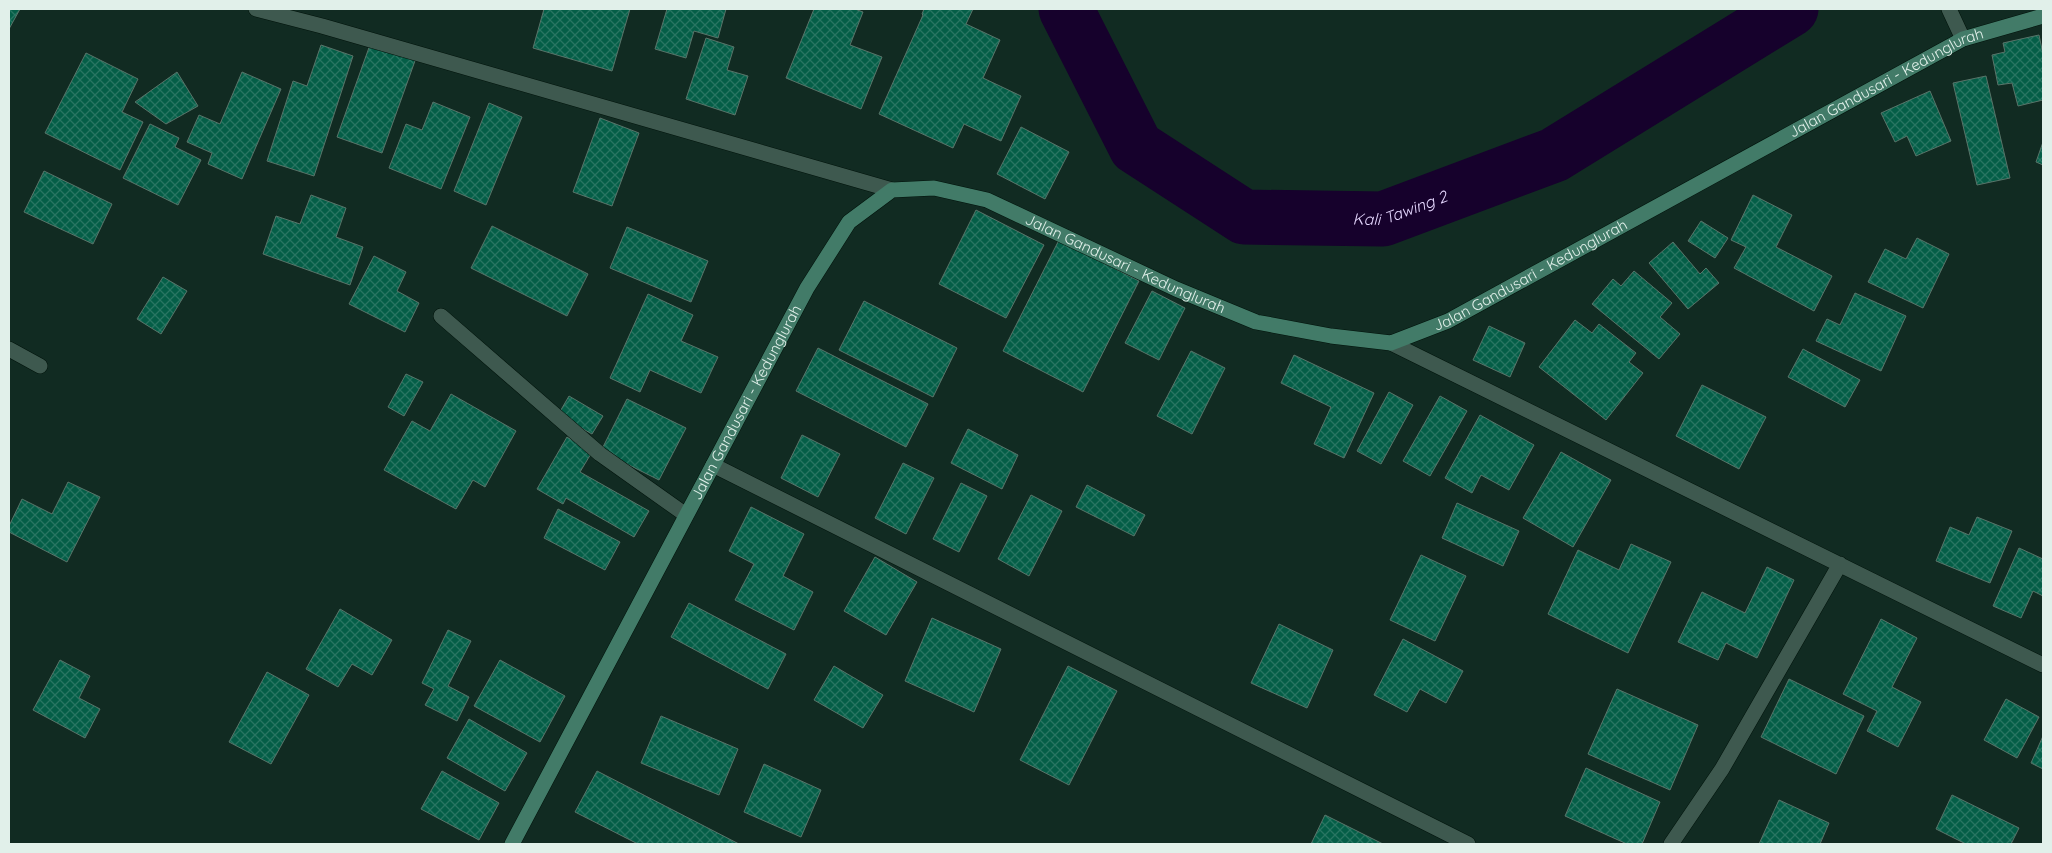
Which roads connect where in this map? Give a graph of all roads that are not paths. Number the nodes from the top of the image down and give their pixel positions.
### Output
1 (256, 9) edge
2 (1949, 10) edge
3 (2043, 16) edge
4 (1963, 39) junction
5 (892, 190) junction
6 (441, 316) dead end
7 (1391, 343) junction
8 (9, 349) edge
9 (40, 366) dead end
10 (713, 465) junction
11 (686, 515) junction
12 (1840, 564) junction
13 (2043, 665) edge
14 (512, 844) edge
15 (1468, 844) edge
16 (1671, 844) edge

1 - 5 street
2 - 4 street
3 - 4 street, Jalan Gandusari - Kedunglurah
4 - 7 street, Jalan Gandusari - Kedunglurah
5 - 7 street, Jalan Gandusari - Kedunglurah
5 - 10 street, Jalan Gandusari - Kedunglurah
6 - 11 street
7 - 12 street
8 - 9 street
10 - 11 street, Jalan Gandusari - Kedunglurah
10 - 15 street
11 - 14 street, Jalan Gandusari - Kedunglurah
12 - 13 street
12 - 16 street

